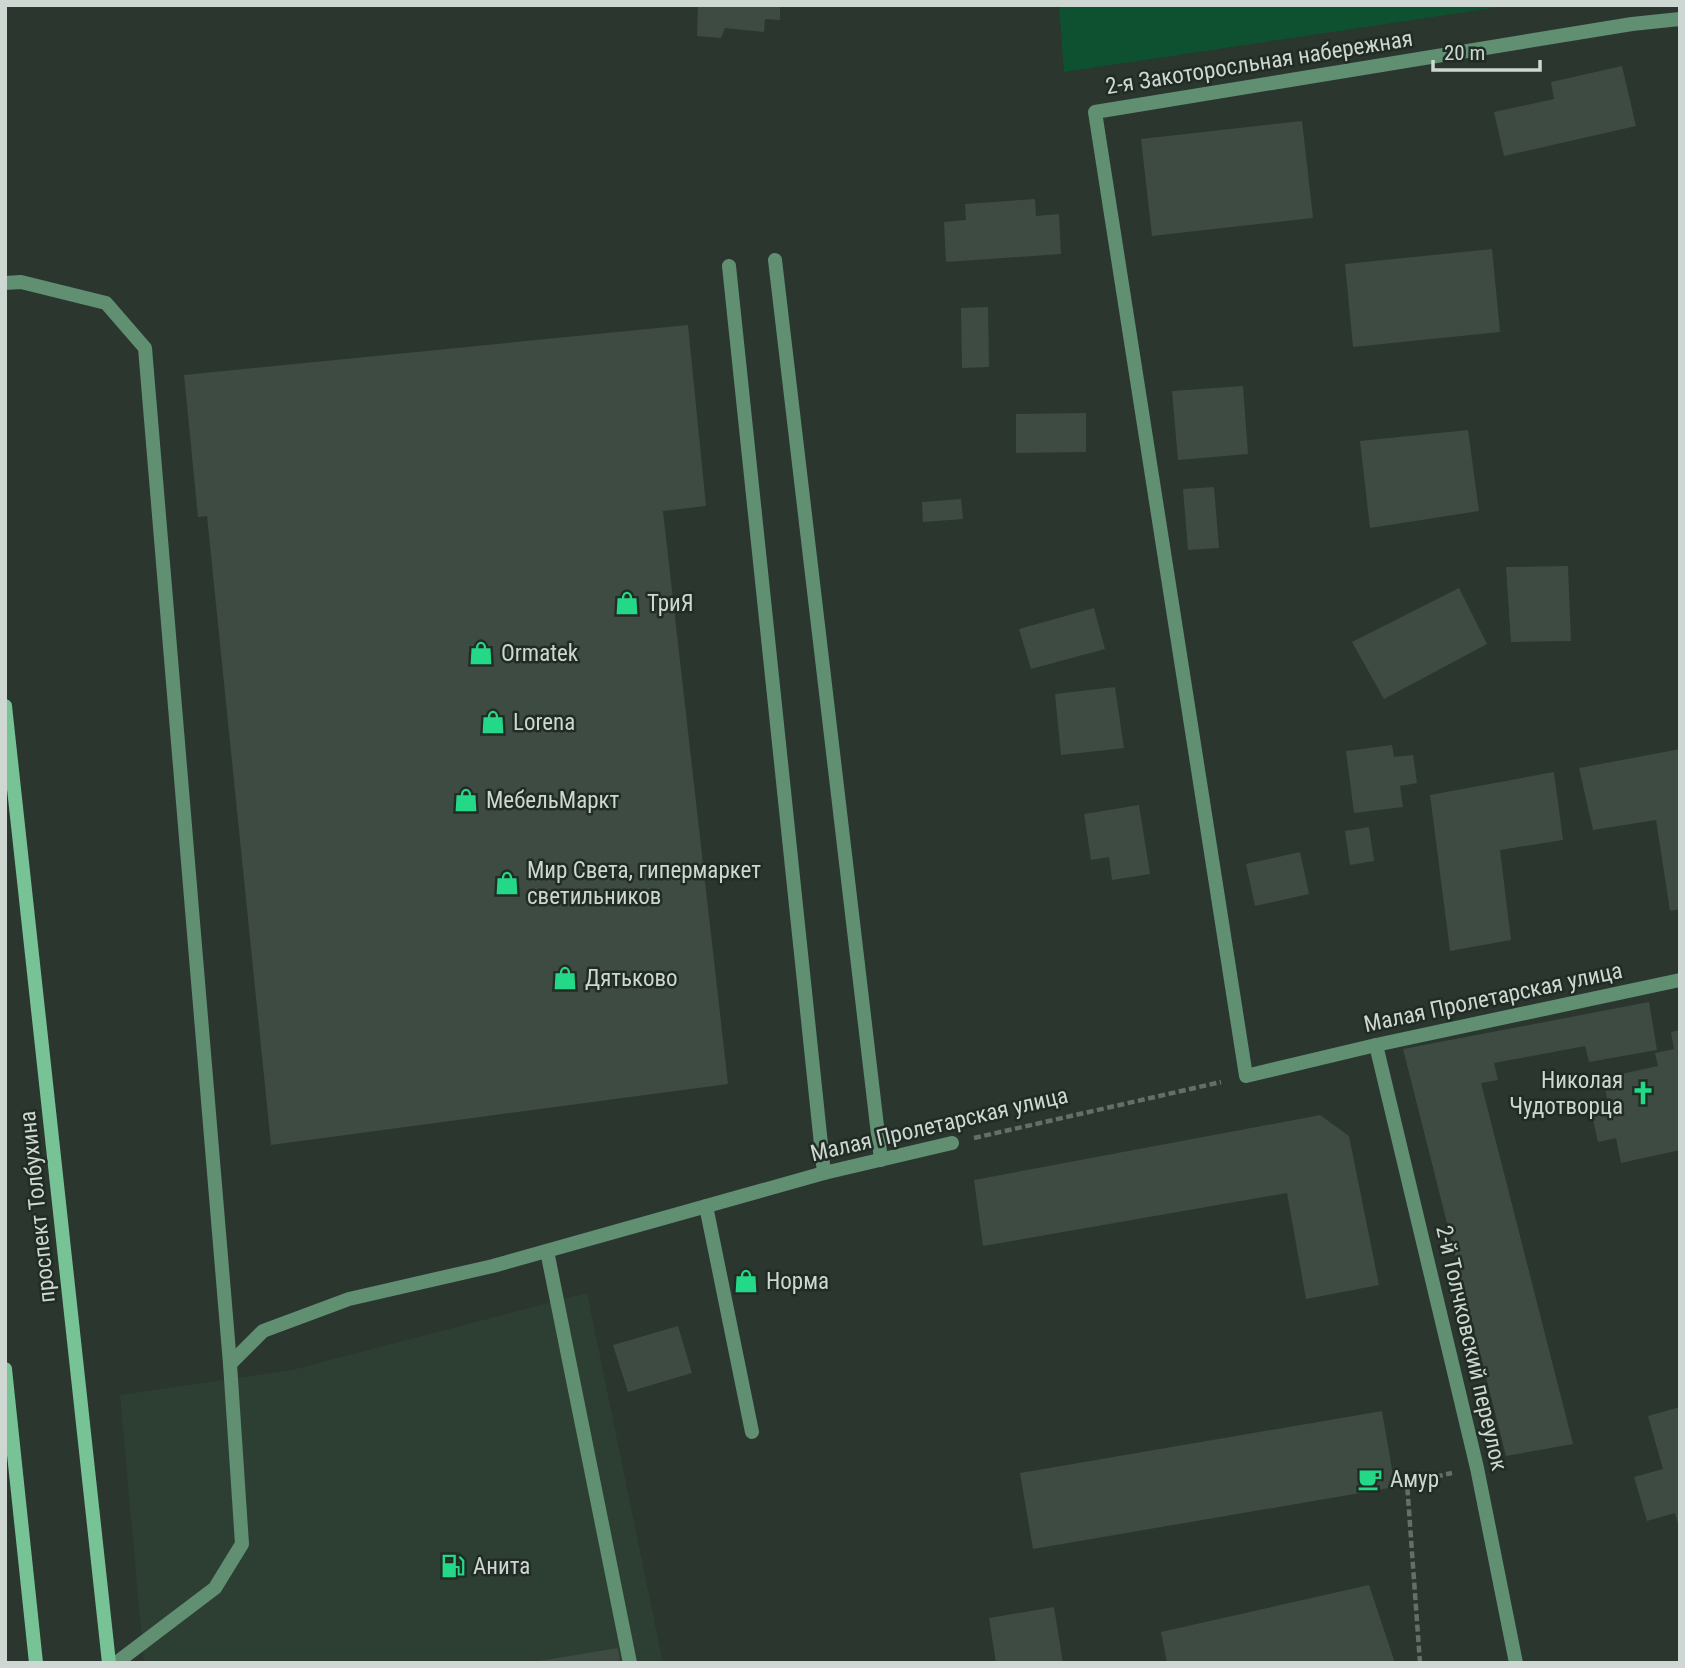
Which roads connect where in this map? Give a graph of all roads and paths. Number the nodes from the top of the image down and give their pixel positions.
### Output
1 (1680, 19) edge
2 (775, 260) dead end
3 (729, 266) dead end
4 (5, 283) edge
5 (5, 706) edge
6 (1680, 980) edge
7 (1376, 1045) junction
8 (1246, 1076) junction
9 (952, 1143) joint
10 (881, 1160) junction
11 (824, 1173) junction
12 (706, 1206) junction
13 (547, 1251) junction
14 (230, 1364) junction
15 (5, 1369) edge
16 (752, 1432) dead end
17 (1477, 1468) junction
18 (36, 1663) edge
19 (109, 1663) edge
20 (116, 1663) edge
21 (630, 1663) edge
22 (1420, 1663) edge
23 (1516, 1663) edge

1 - 8 street, 2-я Закоторосльная набережная
2 - 10 street
3 - 11 street
4 - 14 street
5 - 19 main road, проспект Толбухина
6 - 7 street, Малая Пролетарская улица
7 - 8 street, Малая Пролетарская улица
7 - 17 street, 2-й Толчковский переулок
8 - 9 path, Малая Пролетарская улица
9 - 10 street, Малая Пролетарская улица
10 - 11 street, Малая Пролетарская улица
11 - 12 street, Малая Пролетарская улица
12 - 13 street, Малая Пролетарская улица
12 - 16 street
13 - 14 street, Малая Пролетарская улица
13 - 21 street
14 - 20 street
15 - 18 main road
17 - 22 path
17 - 23 street, 2-й Толчковский переулок

